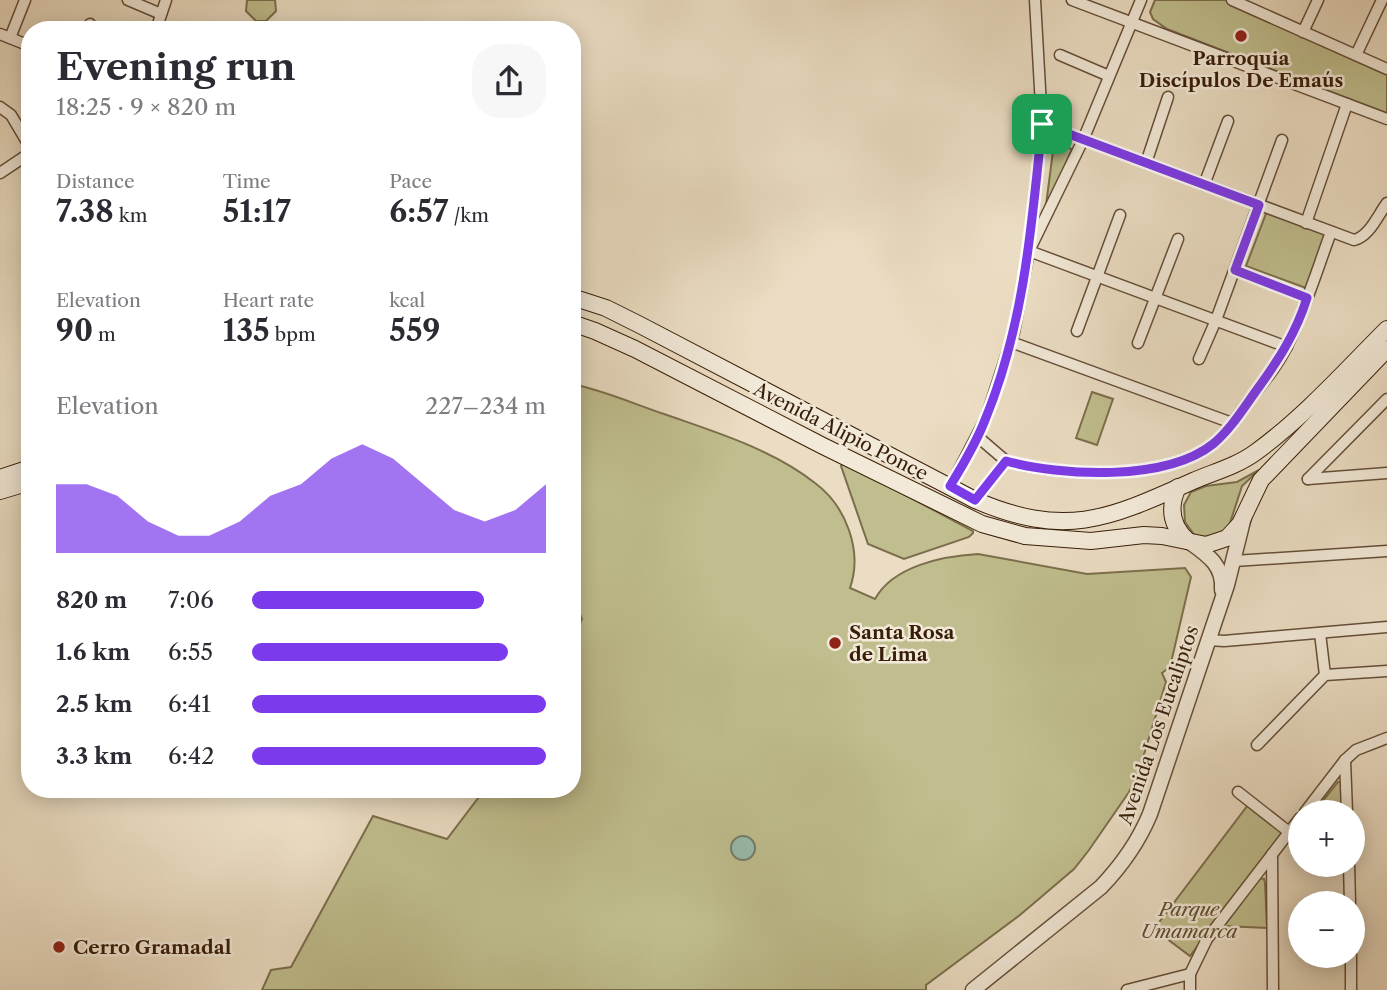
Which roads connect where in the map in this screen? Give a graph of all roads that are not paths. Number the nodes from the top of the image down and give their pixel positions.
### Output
1 (25, 0) edge
2 (128, 0) edge
3 (166, 0) edge
4 (1035, 0) edge
5 (1072, 0) edge
6 (1141, 0) edge
7 (1318, 0) edge
8 (1382, 0) edge
9 (1237, 1) edge
10 (161, 14) junction
11 (159, 21) edge
12 (1132, 23) junction
13 (1303, 32) junction
14 (5, 36) edge
15 (1060, 55) dead end
16 (1356, 55) junction
17 (1387, 69) edge
18 (1109, 76) junction
19 (1168, 97) dead end
20 (1347, 104) junction
21 (0, 107) edge
22 (1387, 119) edge
23 (1228, 121) dead end
24 (1042, 124) junction
25 (21, 132) edge
26 (1083, 139) junction
27 (1282, 140) dead end
28 (21, 159) edge
29 (1146, 163) junction
30 (0, 173) edge
31 (1204, 185) junction
32 (1387, 203) edge
33 (1259, 205) junction
34 (1120, 215) dead end
35 (1306, 223) junction
36 (1331, 232) junction
37 (1178, 239) dead end
38 (1029, 251) junction
39 (1235, 270) junction
40 (1098, 275) junction
41 (1156, 298) junction
42 (1307, 298) junction
43 (581, 300) edge
44 (606, 308) junction
45 (1216, 320) junction
46 (581, 326) edge
47 (1387, 329) edge
48 (596, 331) junction
49 (1077, 331) dead end
50 (1011, 342) junction
51 (1138, 342) dead end
52 (1287, 347) junction
53 (1387, 349) edge
54 (1199, 359) dead end
55 (1387, 399) edge
56 (1232, 423) junction
57 (978, 437) junction
58 (1006, 461) junction
59 (21, 471) edge
60 (1387, 473) edge
61 (0, 478) edge
62 (21, 485) edge
63 (950, 486) junction
64 (1178, 488) junction
65 (0, 491) edge
66 (975, 500) junction
67 (1245, 512) junction
68 (1189, 542) junction
69 (1387, 551) edge
70 (1234, 561) junction
71 (1219, 608) junction
72 (1387, 627) edge
73 (1320, 634) junction
74 (1208, 640) junction
75 (1387, 671) edge
76 (1325, 675) junction
77 (1387, 738) edge
78 (1257, 745) dead end
79 (1345, 760) junction
80 (1238, 792) dead end
81 (1314, 800) edge
82 (1347, 800) edge
83 (1288, 826) edge
84 (1288, 837) edge
85 (1272, 854) junction
86 (1351, 968) edge
87 (1190, 974) junction
88 (973, 990) edge
89 (1127, 990) edge
90 (1190, 990) edge
91 (1273, 990) edge
92 (1352, 990) edge

1 - 14 street
2 - 10 street
3 - 10 street
4 - 24 street
5 - 12 street
6 - 12 street
7 - 13 street
8 - 16 street
9 - 13 street
10 - 11 street
12 - 18 street
12 - 20 street
13 - 16 street
15 - 18 street
16 - 17 street
18 - 26 street
19 - 29 street
20 - 22 street
20 - 35 street
21 - 25 street
23 - 31 street
24 - 26 street
24 - 38 street
26 - 29 street
26 - 38 street
27 - 33 street
28 - 30 street
29 - 31 street
31 - 33 street
32 - 36 street
33 - 35 street
33 - 39 street
34 - 40 street
35 - 36 street
36 - 42 street
37 - 41 street
38 - 40 street
38 - 50 street
39 - 42 street
39 - 45 street
40 - 41 street
40 - 49 street
41 - 45 street
41 - 51 street
42 - 52 street
43 - 44 main road, Avenida Alipio Ponce
44 - 48 main road
44 - 63 main road, Avenida Alipio Ponce
45 - 52 street
45 - 54 street
46 - 48 main road, Avenida Alipio Ponce
47 - 64 main road, Avenida Alipio Ponce
48 - 68 main road, Avenida Alipio Ponce
50 - 56 street
50 - 57 street
52 - 56 street
53 - 67 main road, Avenida Alipio Ponce
55 - 60 street
56 - 58 street
57 - 58 street
57 - 63 street
58 - 66 street
59 - 61 main road
62 - 65 main road
63 - 66 main road, Avenida Alipio Ponce
64 - 66 main road, Avenida Alipio Ponce
64 - 68 main road
67 - 68 main road, Avenida Alipio Ponce
67 - 70 street, Avenida Los Eucaliptos
68 - 71 street, Avenida Los Eucaliptos
69 - 70 street
70 - 71 street, Avenida Los Eucaliptos
71 - 74 street, Avenida Los Eucaliptos
72 - 73 street
73 - 74 street
73 - 76 street
74 - 88 street, Avenida Los Eucaliptos
75 - 76 street
76 - 78 street
77 - 79 street
79 - 81 street
79 - 82 street
80 - 83 street
84 - 85 street
85 - 87 street
85 - 91 street
86 - 92 street
87 - 89 street
87 - 90 street

